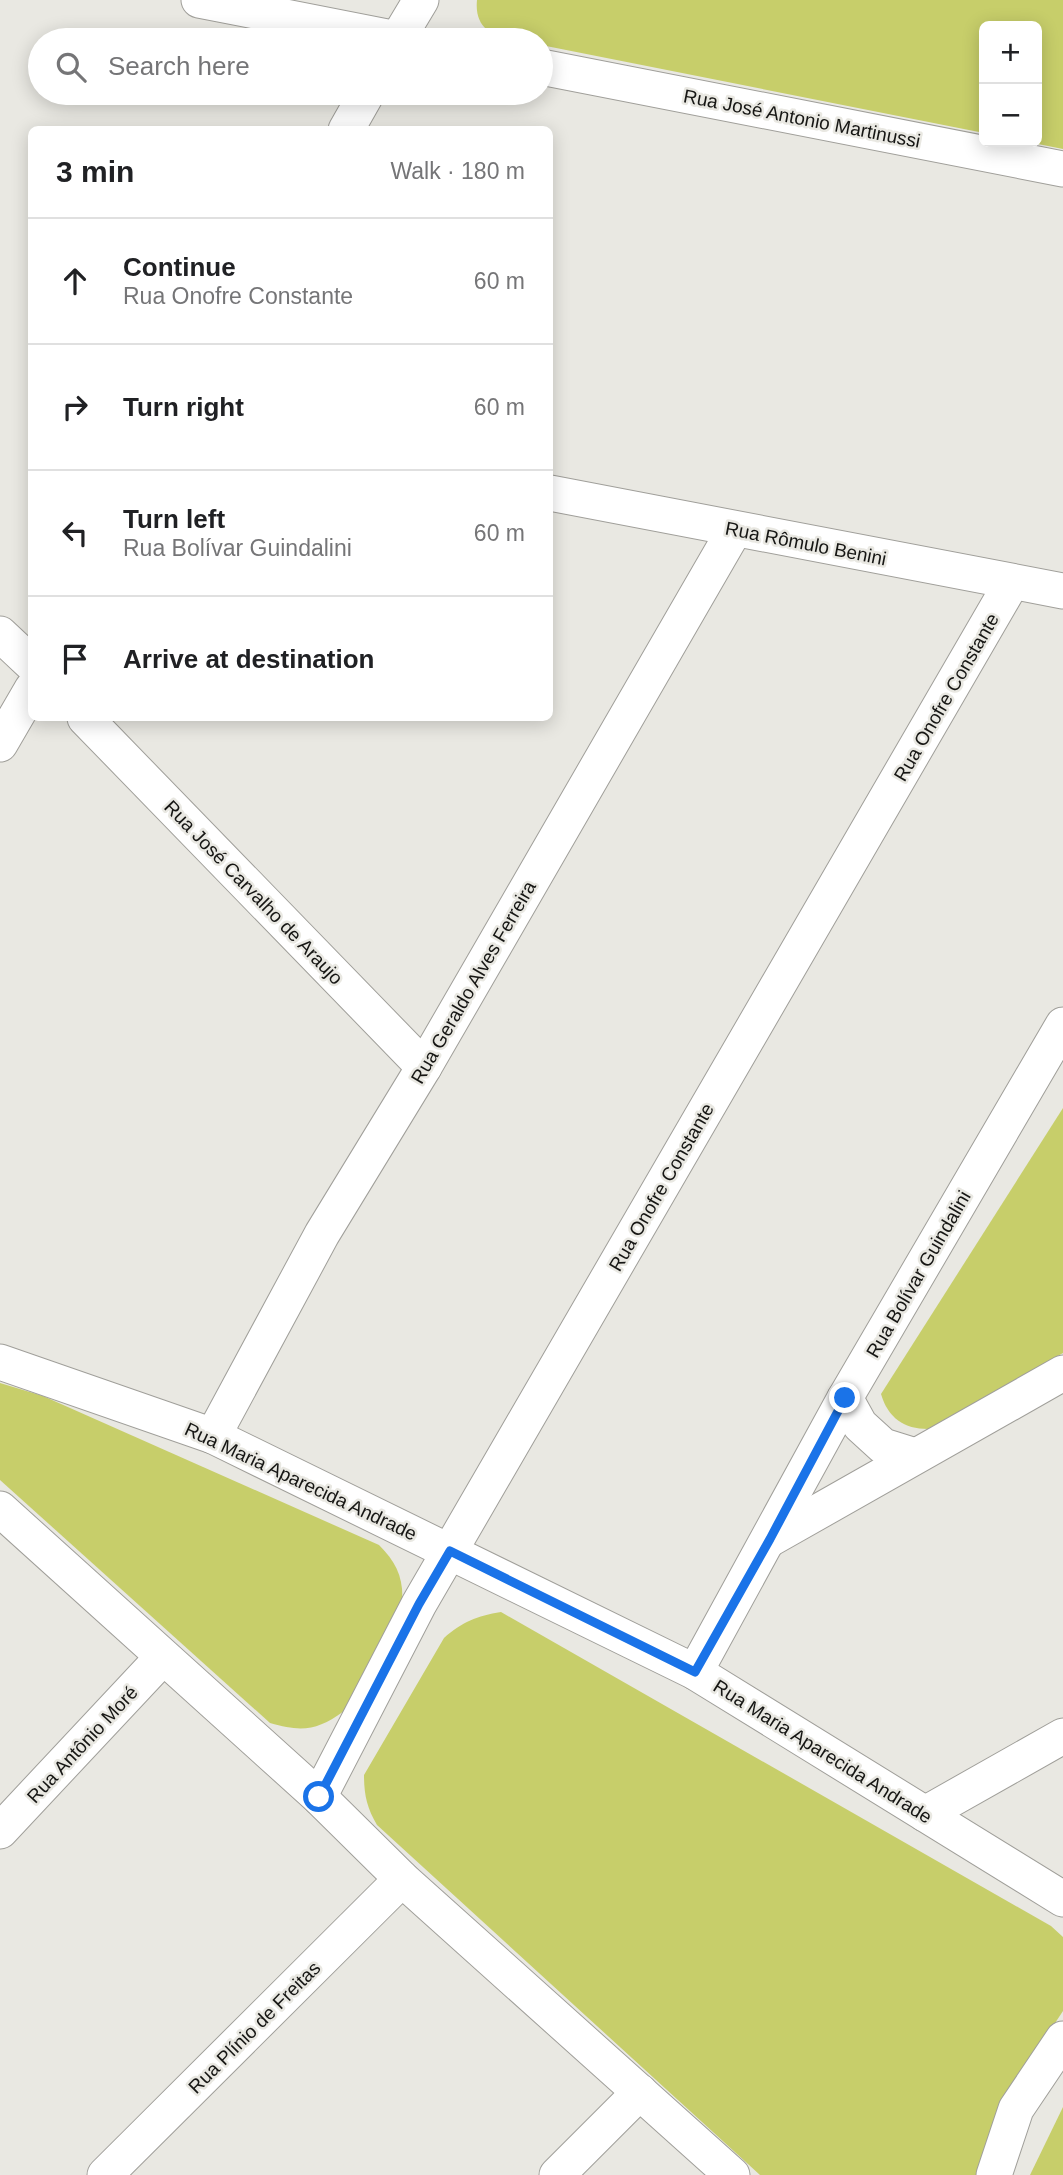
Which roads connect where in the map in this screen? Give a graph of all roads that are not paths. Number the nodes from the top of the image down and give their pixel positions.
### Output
1 (199, 0) edge
2 (421, 0) edge
3 (339, 28) edge
4 (406, 28) edge
5 (553, 69) edge
6 (360, 105) edge
7 (348, 126) edge
8 (1063, 169) edge
9 (553, 494) edge
10 (735, 529) junction
11 (1012, 582) junction
12 (1063, 591) edge
13 (0, 634) edge
14 (28, 660) edge
15 (28, 696) edge
16 (88, 721) edge
17 (0, 744) edge
18 (1063, 1025) edge
19 (424, 1067) junction
20 (0, 1362) edge
21 (1063, 1373) edge
22 (845, 1398) junction
23 (213, 1436) junction
24 (915, 1455) junction
25 (0, 1509) edge
26 (770, 1539) junction
27 (450, 1551) junction
28 (163, 1657) junction
29 (695, 1672) junction
30 (1063, 1736) edge
31 (319, 1797) junction
32 (925, 1814) junction
33 (0, 1832) edge
34 (402, 1879) junction
35 (1063, 1899) edge
36 (1063, 2039) edge
37 (640, 2092) junction
38 (105, 2175) edge
39 (557, 2175) edge
40 (732, 2175) edge
41 (994, 2175) edge

1 - 3 street
2 - 4 street
5 - 8 street, Rua José Antonio Martinussi
6 - 7 street
9 - 10 street, Rua Rômulo Benini
10 - 11 street, Rua Rômulo Benini
10 - 19 street, Rua Geraldo Alves Ferreira
11 - 12 street, Rua Rômulo Benini
11 - 27 street, Rua Onofre Constante
13 - 14 street
15 - 17 street
16 - 19 street, Rua José Carvalho de Araujo
18 - 22 street, Rua Bolívar Guindalini
19 - 23 street, Rua Geraldo Alves Ferreira
20 - 23 street, Rua Maria Aparecida Andrade
21 - 24 street
22 - 24 street
22 - 26 street, Rua Bolívar Guindalini
23 - 27 street, Rua Maria Aparecida Andrade
24 - 26 street
25 - 28 street
26 - 29 street, Rua Bolívar Guindalini
27 - 29 street, Rua Maria Aparecida Andrade
27 - 31 street, Rua Onofre Constante
28 - 31 street
28 - 33 street, Rua Antônio Moré
29 - 32 street, Rua Maria Aparecida Andrade
30 - 32 street
31 - 34 street
32 - 35 street, Rua Maria Aparecida Andrade
34 - 37 street
34 - 38 street, Rua Plínio de Freitas
36 - 41 street
37 - 39 street
37 - 40 street

